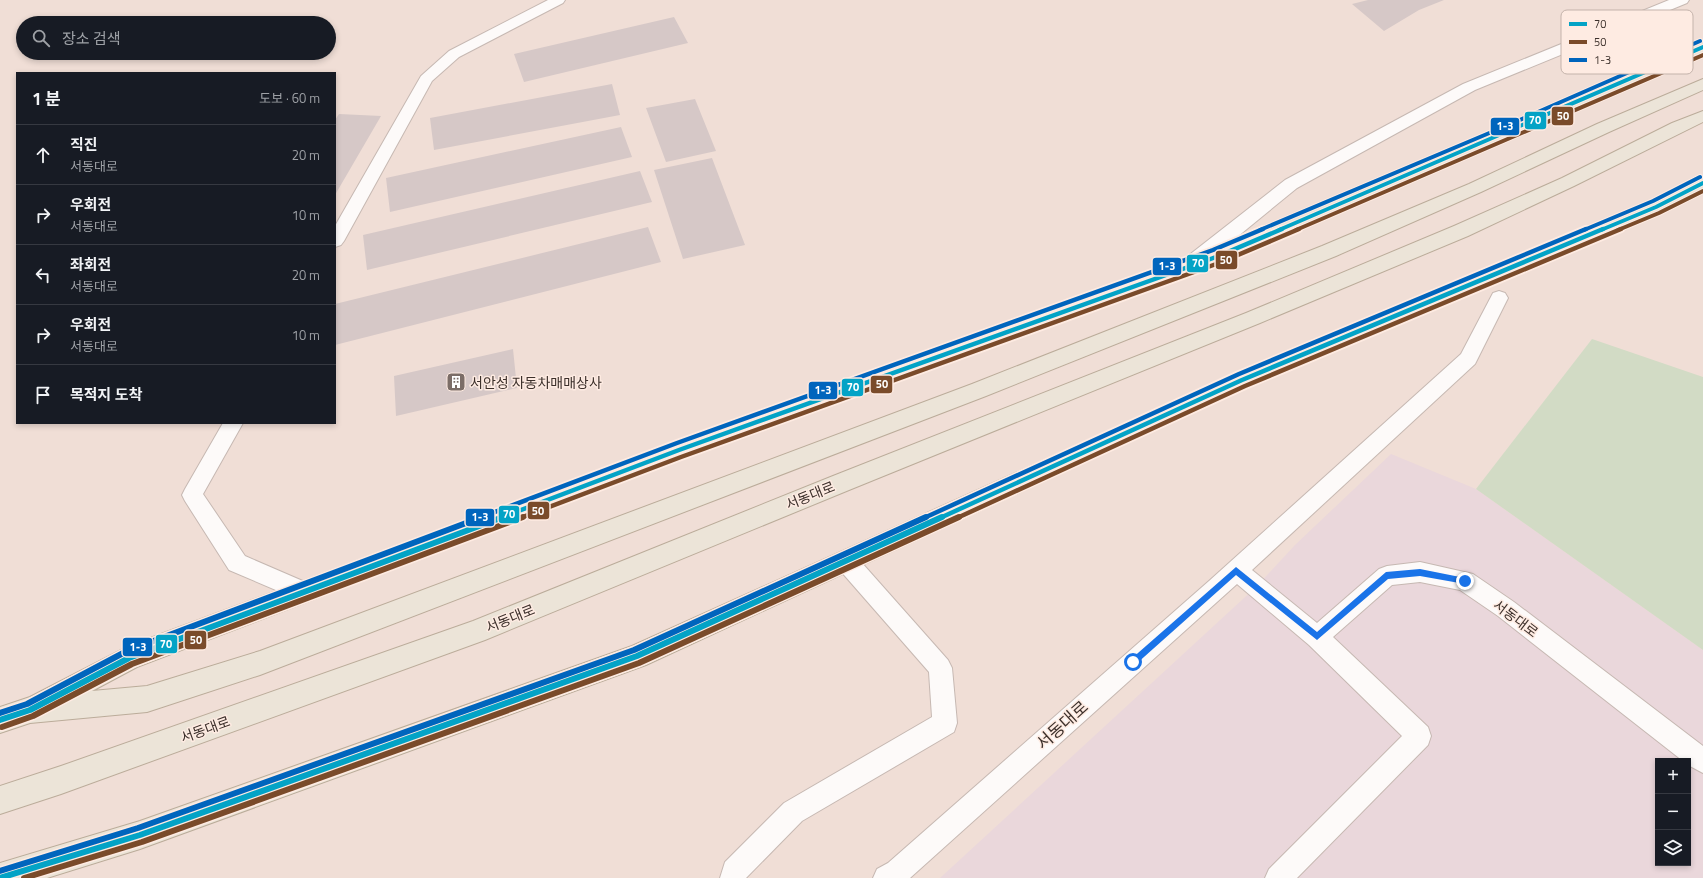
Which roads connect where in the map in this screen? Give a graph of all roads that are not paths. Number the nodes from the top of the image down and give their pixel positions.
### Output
1 (558, 0) edge
2 (1682, 0) edge
3 (1658, 10) edge
4 (1703, 47) edge
5 (1561, 49) edge
6 (1693, 51) edge
7 (1641, 74) edge
8 (1703, 84) edge
9 (1703, 116) edge
10 (1703, 182) edge
11 (1703, 188) edge
12 (1673, 198) junction
13 (336, 239) edge
14 (1186, 268) junction
15 (1499, 298) dead end
16 (231, 424) edge
17 (846, 561) junction
18 (1236, 570) junction
19 (304, 592) junction
20 (1317, 637) junction
21 (30, 710) junction
22 (0, 720) edge
23 (1703, 761) edge
24 (0, 800) edge
25 (0, 878) edge
26 (733, 878) edge
27 (886, 878) edge
28 (1278, 878) edge

1 - 13 lane
2 - 3 street
4 - 6 highway
5 - 14 street
7 - 14 highway
8 - 21 highway
9 - 24 highway, 서동대로
10 - 12 highway
11 - 12 lane
12 - 17 highway
14 - 19 highway
15 - 18 lane, 서동대로
16 - 19 lane
17 - 25 highway
17 - 26 lane
18 - 20 lane
18 - 27 lane, 서동대로
19 - 21 highway
20 - 23 lane, 서동대로
20 - 28 lane
21 - 22 highway

